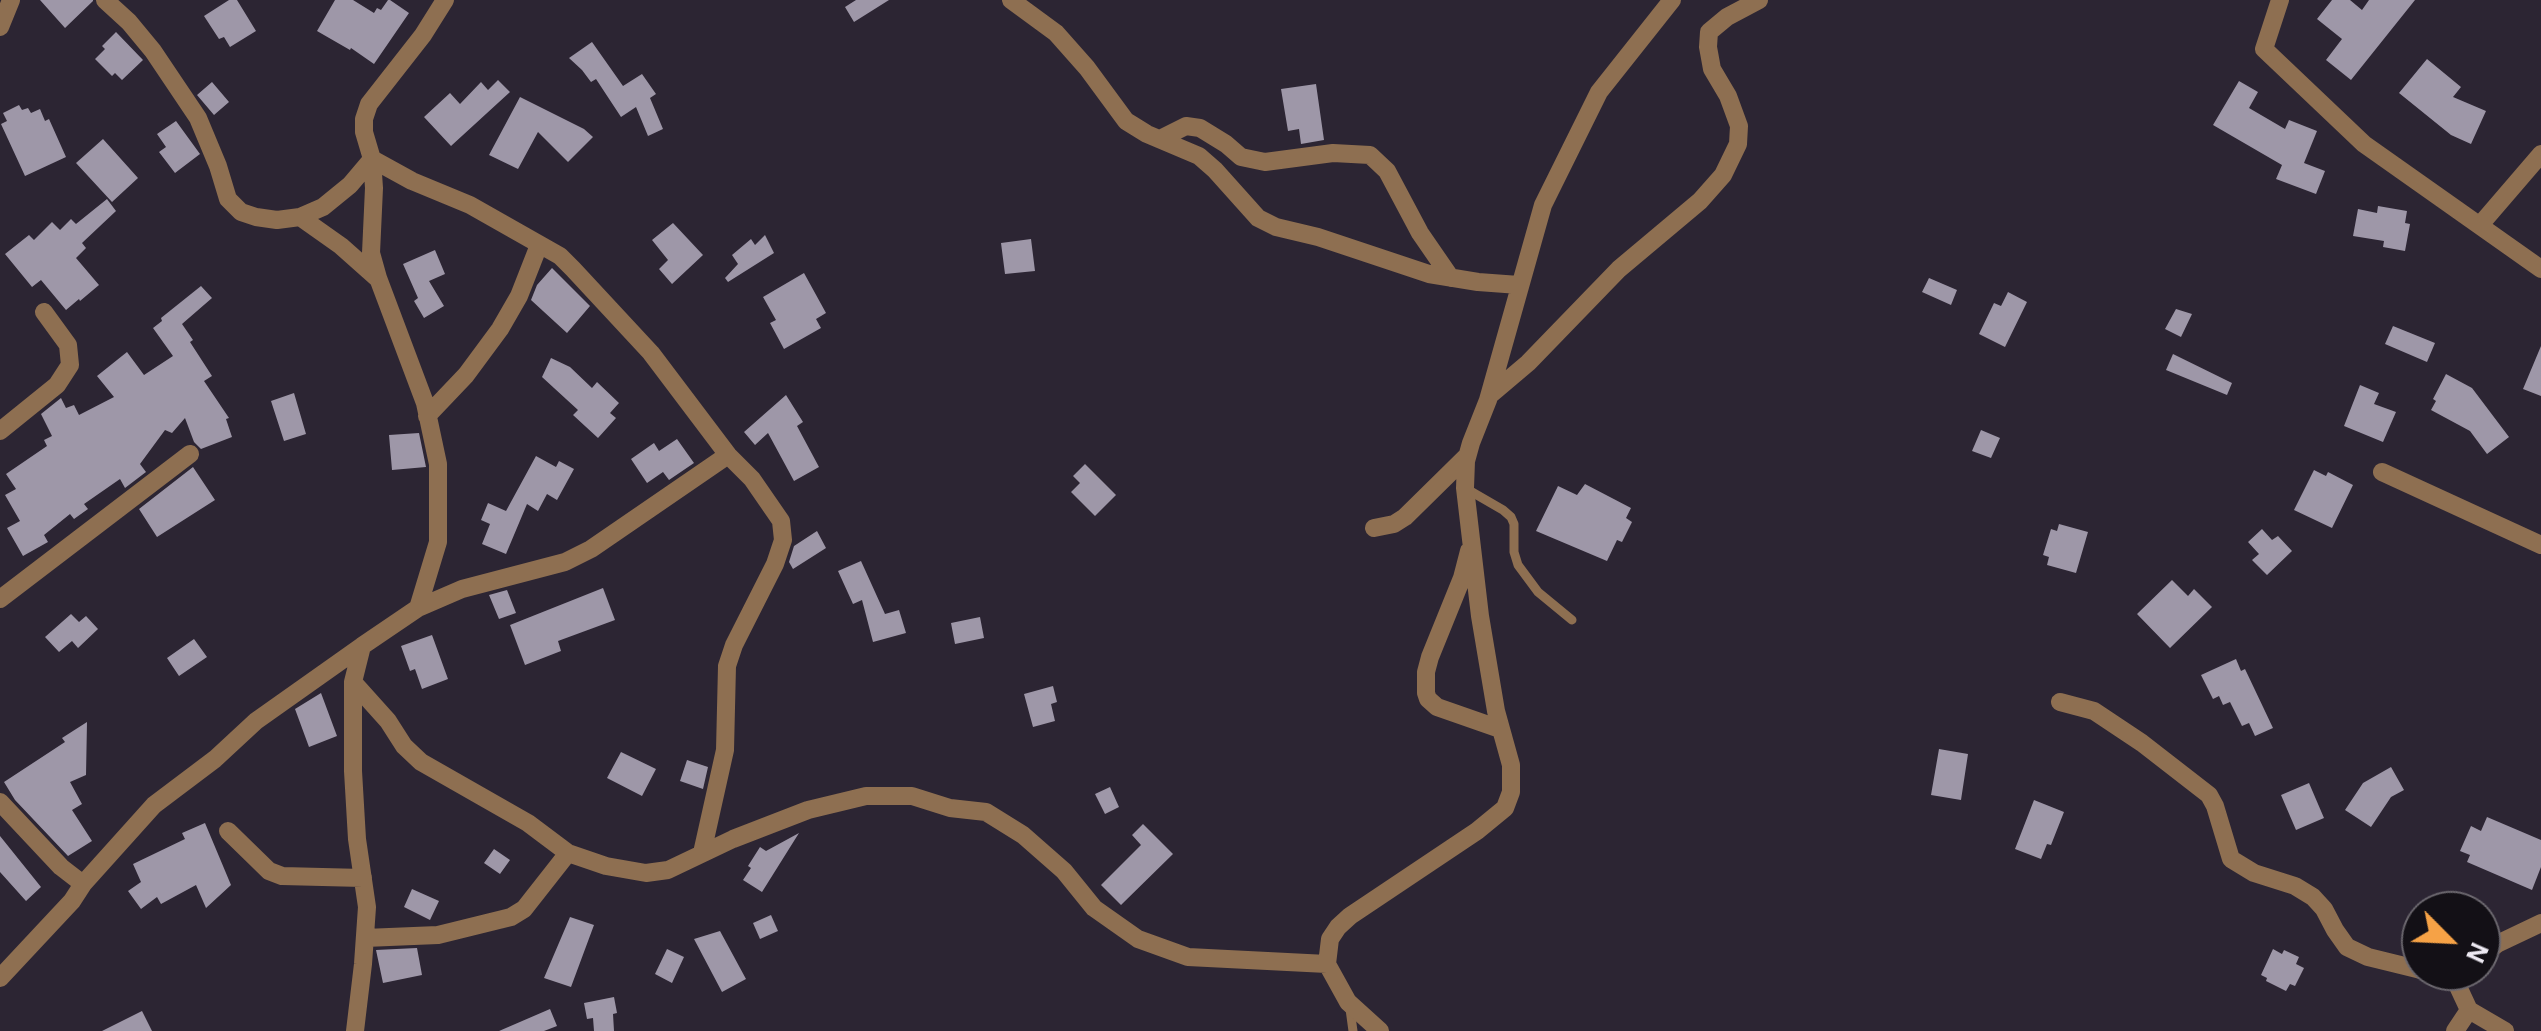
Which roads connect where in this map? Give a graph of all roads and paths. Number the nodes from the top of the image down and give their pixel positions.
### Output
1 (105, 0) edge
2 (444, 0) edge
3 (1011, 0) edge
4 (1672, 0) edge
5 (1758, 0) edge
6 (2280, 0) edge
7 (6, 2) edge
8 (0, 27) edge
9 (1160, 139) junction
10 (2541, 154) edge
11 (372, 159) junction
12 (300, 218) junction
13 (2480, 225) junction
14 (539, 245) junction
15 (2541, 270) edge
16 (378, 278) junction
17 (1451, 278) junction
18 (1519, 285) junction
19 (44, 312) dead end
20 (1489, 396) junction
21 (427, 416) junction
22 (0, 431) edge
23 (190, 454) dead end
24 (728, 454) junction
25 (1467, 456) junction
26 (2382, 472) dead end
27 (1464, 488) junction
28 (1374, 528) dead end
29 (1472, 540) junction
30 (2541, 545) edge
31 (0, 599) edge
32 (418, 608) junction
33 (1572, 620) dead end
34 (362, 646) junction
35 (353, 682) junction
36 (2060, 702) dead end
37 (1500, 729) junction
38 (0, 802) edge
39 (228, 831) dead end
40 (568, 852) junction
41 (702, 853) junction
42 (363, 878) junction
43 (83, 884) junction
44 (2541, 923) edge
45 (365, 938) junction
46 (2501, 943) edge
47 (1327, 964) junction
48 (2401, 966) edge
49 (0, 978) edge
50 (2463, 991) edge
51 (1348, 1002) junction
52 (2469, 1010) junction
53 (355, 1031) edge
54 (1353, 1031) edge
55 (1380, 1031) edge
56 (2454, 1031) edge
57 (2505, 1031) edge

1 - 12 street
2 - 11 street
3 - 9 street
4 - 18 street
5 - 20 street
6 - 13 street
7 - 8 street
9 - 17 street
9 - 17 street
10 - 13 street
11 - 12 street
11 - 14 street
11 - 16 street
12 - 16 street
13 - 15 street
14 - 21 street
14 - 24 street
16 - 21 street
17 - 18 street
18 - 20 street
19 - 22 street
20 - 25 street
21 - 32 street
23 - 31 street
24 - 32 street
24 - 41 street
25 - 27 street
25 - 28 street
26 - 30 street
27 - 29 street
27 - 33 lane
29 - 37 street
29 - 37 street
32 - 34 street
34 - 35 street
34 - 43 street
35 - 40 street
35 - 42 street
36 - 48 street
37 - 47 street
38 - 43 street
39 - 42 street
40 - 41 street
40 - 45 street
41 - 47 street
42 - 45 street
43 - 49 street
44 - 46 street
45 - 53 street
47 - 51 street
50 - 52 street
51 - 54 lane
51 - 55 street
52 - 56 street
52 - 57 street

